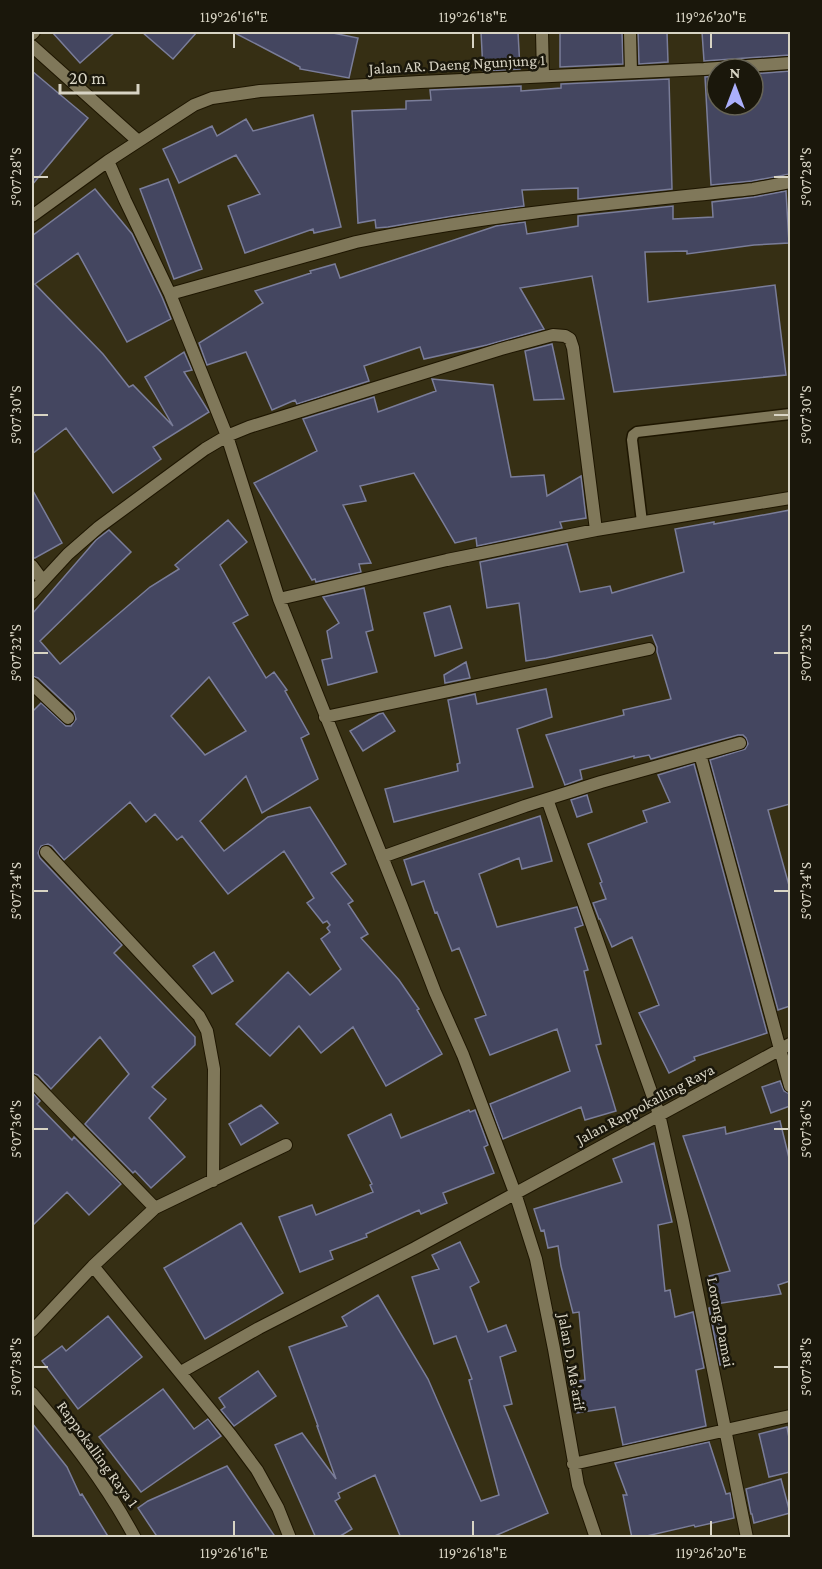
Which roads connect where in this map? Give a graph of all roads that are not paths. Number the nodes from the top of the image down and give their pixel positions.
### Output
1 (542, 32) edge
2 (630, 32) edge
3 (32, 46) edge
4 (790, 63) edge
5 (631, 72) junction
6 (543, 76) junction
7 (138, 141) junction
8 (108, 161) junction
9 (790, 182) edge
10 (32, 216) edge
11 (170, 294) junction
12 (790, 414) edge
13 (226, 436) junction
14 (790, 498) edge
15 (642, 522) junction
16 (596, 530) junction
17 (32, 566) edge
18 (43, 581) junction
19 (32, 593) edge
20 (279, 599) junction
21 (649, 649) dead end
22 (32, 684) edge
23 (325, 717) junction
24 (68, 718) dead end
25 (740, 743) dead end
26 (700, 754) junction
27 (547, 799) junction
28 (46, 852) dead end
29 (382, 857) junction
30 (785, 1047) edge
31 (32, 1081) edge
32 (790, 1086) edge
33 (659, 1114) junction
34 (286, 1145) dead end
35 (213, 1181) junction
36 (515, 1193) junction
37 (155, 1208) junction
38 (93, 1266) junction
39 (32, 1331) edge
40 (181, 1372) junction
41 (32, 1393) edge
42 (790, 1416) edge
43 (726, 1430) junction
44 (573, 1464) junction
45 (135, 1538) edge
46 (290, 1538) edge
47 (596, 1538) edge
48 (747, 1538) edge

1 - 6 street
2 - 5 street
3 - 7 street
4 - 5 street, Jalan AR. Daeng Ngunjung 1
5 - 6 street, Jalan AR. Daeng Ngunjung 1
6 - 7 street, Jalan AR. Daeng Ngunjung 1
7 - 8 street, Jalan AR. Daeng Ngunjung 1
8 - 10 street, Jalan AR. Daeng Ngunjung 1
8 - 11 street, Jalan D. Ma'arif
9 - 11 street
11 - 13 street, Jalan D. Ma'arif
12 - 15 lane
13 - 16 street
13 - 18 street
13 - 20 street, Jalan D. Ma'arif
14 - 15 street
15 - 16 street
16 - 20 street
17 - 18 street
18 - 19 street
20 - 23 street, Jalan D. Ma'arif
21 - 23 street
22 - 24 street
23 - 29 street, Jalan D. Ma'arif
25 - 26 street
26 - 27 street
26 - 30 street
27 - 29 street
27 - 33 street, Lorong Damai
28 - 35 street
29 - 36 street, Jalan D. Ma'arif
30 - 32 street
30 - 33 street, Jalan Rappokalling Raya
31 - 37 street
33 - 36 street, Jalan Rappokalling Raya
33 - 43 street, Lorong Damai
34 - 35 street
35 - 37 street
36 - 40 street, Jalan Rappokalling Raya
36 - 44 street, Jalan D. Ma'arif
37 - 38 street
38 - 39 street
38 - 40 street
40 - 46 street
41 - 45 street, Rappokalling Raya 1
42 - 43 street
43 - 44 street
43 - 48 street, Lorong Damai
44 - 47 street, Jalan D. Ma'arif

